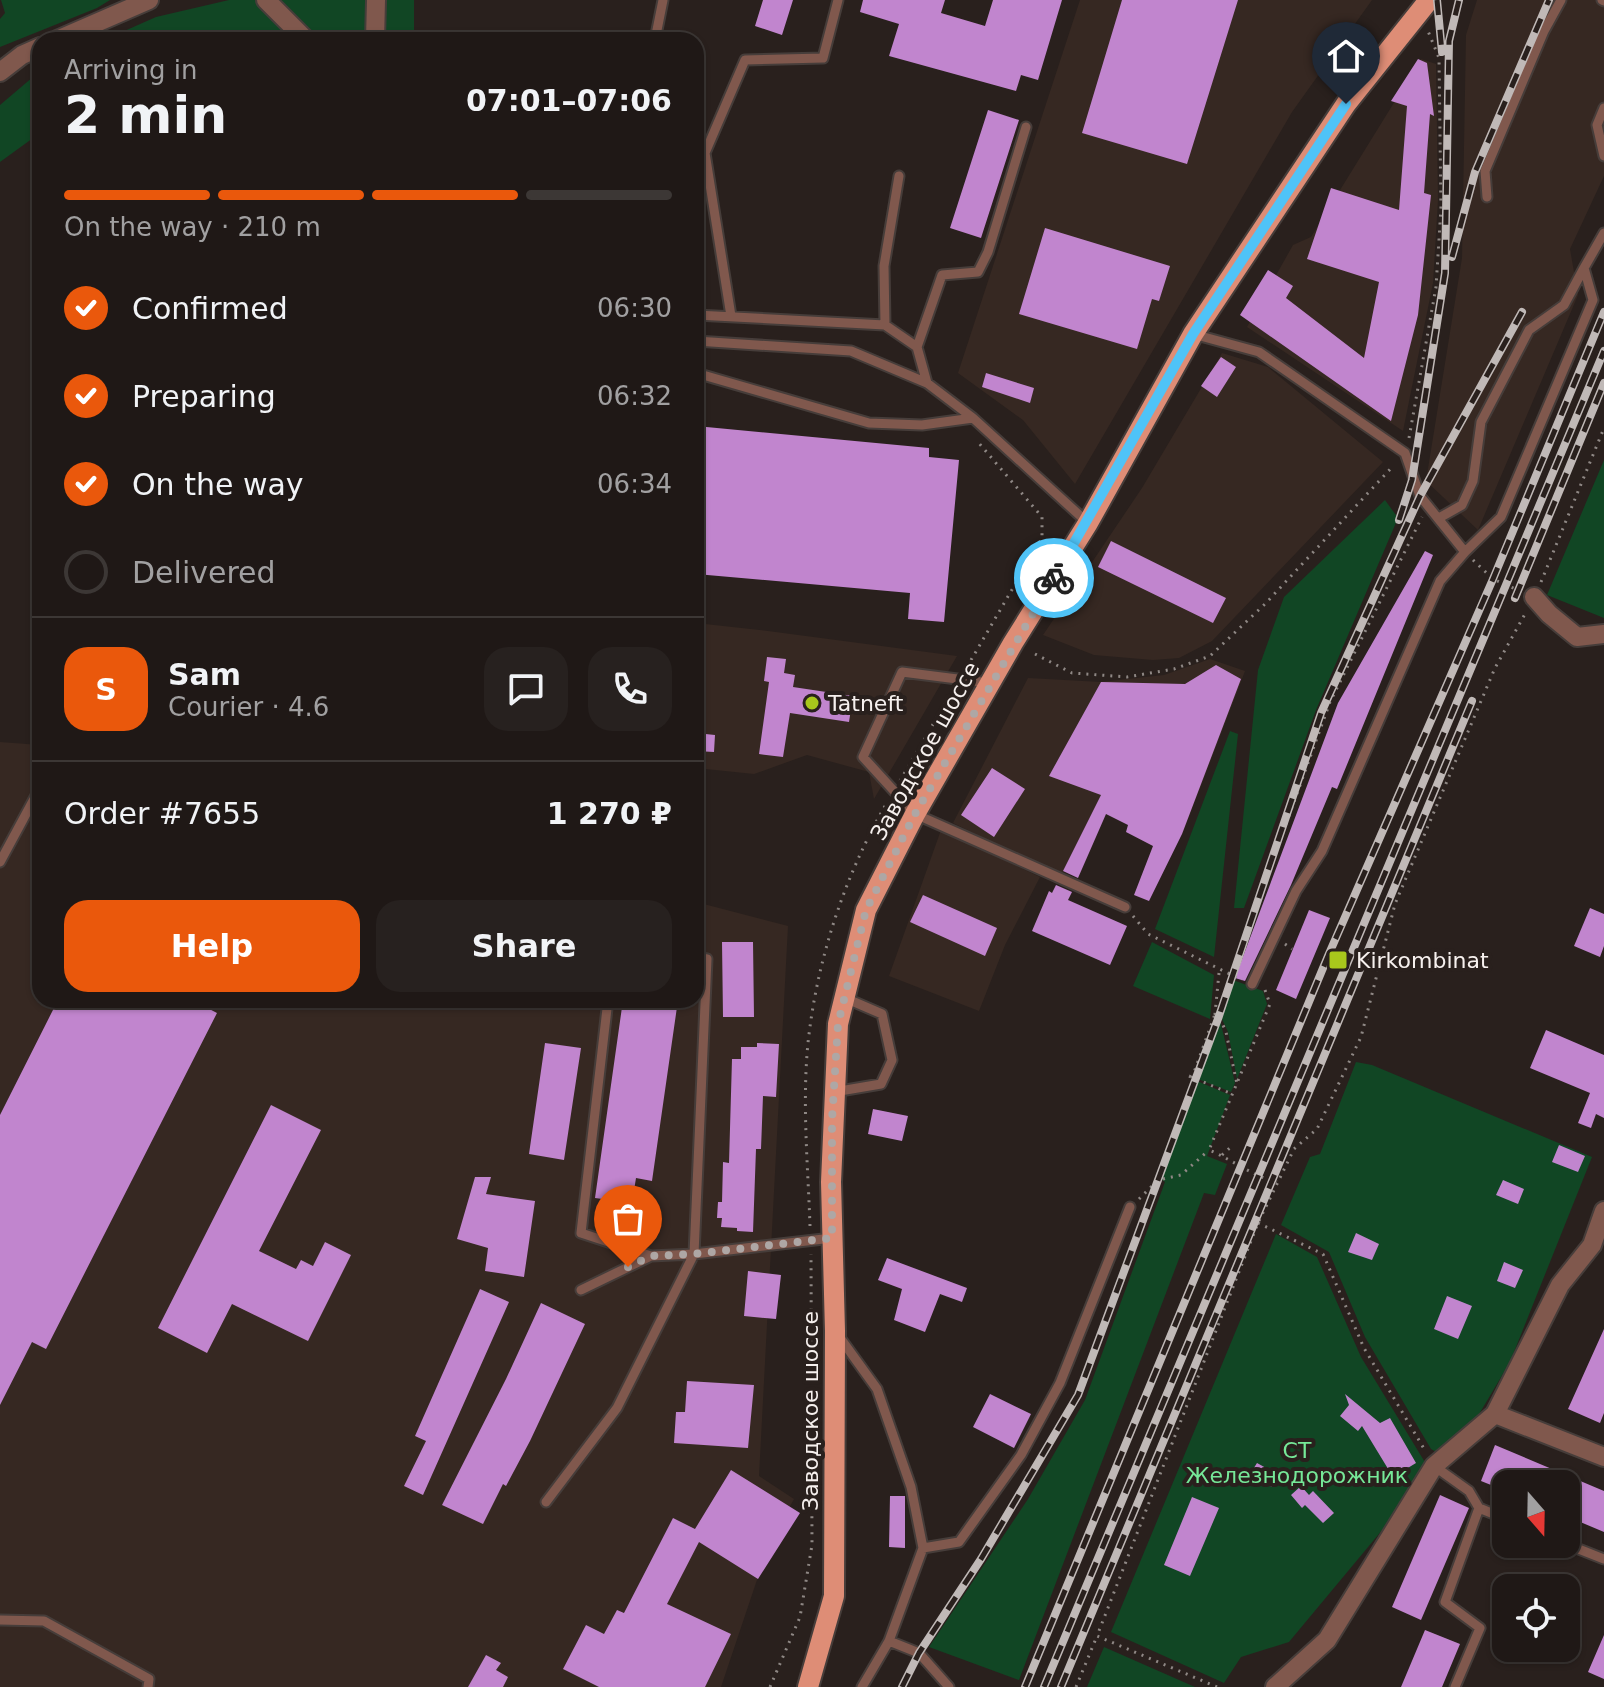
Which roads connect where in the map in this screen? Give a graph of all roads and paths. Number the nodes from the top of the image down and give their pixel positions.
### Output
1 (149, 0) edge
2 (266, 0) edge
3 (376, 0) edge
4 (663, 0) edge
5 (838, 0) edge
6 (1561, 0) edge
7 (1424, 3) edge
8 (75, 32) edge
9 (298, 32) edge
10 (375, 32) edge
11 (657, 32) edge
12 (32, 51) edge
13 (0, 72) edge
14 (1604, 108) edge
15 (1026, 127) dead end
16 (1604, 156) edge
17 (899, 176) dead end
18 (1487, 197) dead end
19 (1604, 233) edge
20 (1584, 268) junction
21 (704, 315) edge
22 (731, 316) junction
23 (885, 325) junction
24 (1193, 334) junction
25 (704, 342) edge
26 (917, 347) junction
27 (704, 375) edge
28 (927, 383) junction
29 (973, 418) junction
30 (1604, 428) edge
31 (1405, 453) junction
32 (1427, 507) junction
33 (1439, 518) junction
34 (1088, 523) junction
35 (1465, 552) junction
36 (1477, 565) dead end
37 (1534, 597) junction
38 (1604, 634) edge
39 (1035, 654) dead end
40 (990, 683) junction
41 (32, 803) edge
42 (915, 814) junction
43 (1286, 824) dead end
44 (0, 862) edge
45 (1125, 907) joint
46 (1282, 941) dead end
47 (1292, 949) dead end
48 (704, 958) edge
49 (1252, 984) dead end
50 (845, 998) junction
51 (607, 1008) edge
52 (882, 1014) junction
53 (1215, 1014) junction
54 (894, 1015) dead end
55 (1237, 1084) dead end
56 (834, 1092) junction
57 (1232, 1094) dead end
58 (1233, 1145) dead end
59 (1209, 1150) dead end
60 (1222, 1155) dead end
61 (1229, 1158) dead end
62 (1277, 1182) junction
63 (1130, 1207) joint
64 (1604, 1211) edge
65 (1258, 1223) junction
66 (832, 1238) junction
67 (1598, 1247) edge
68 (694, 1254) junction
69 (651, 1256) junction
70 (581, 1290) dead end
71 (835, 1331) junction
72 (1495, 1414) junction
73 (1604, 1457) edge
74 (1434, 1466) junction
75 (546, 1502) dead end
76 (1479, 1508) junction
77 (1492, 1513) edge
78 (923, 1548) junction
79 (1580, 1550) edge
80 (1604, 1559) edge
81 (0, 1620) edge
82 (1097, 1636) junction
83 (889, 1641) junction
84 (148, 1687) edge
85 (808, 1687) edge
86 (862, 1687) edge
87 (949, 1687) edge
88 (1076, 1687) edge
89 (1217, 1687) edge
90 (1275, 1687) edge
91 (1455, 1687) edge

1 - 8 street
2 - 9 street
3 - 10 street
4 - 11 lane
5 - 22 lane
6 - 18 lane
7 - 24 main road, Заводское шоссе
7 - 31 path
12 - 13 street
14 - 16 lane
15 - 26 lane
17 - 23 lane
19 - 20 lane
20 - 33 lane
20 - 35 lane
21 - 22 lane
22 - 23 lane
23 - 26 lane
24 - 31 lane
24 - 34 main road, Заводское шоссе
25 - 28 lane
26 - 28 lane
27 - 29 lane
28 - 29 lane
29 - 34 lane
30 - 37 path
31 - 32 lane
31 - 39 path
32 - 33 lane
32 - 43 path
33 - 35 lane
34 - 40 main road, Заводское шоссе
35 - 49 lane
36 - 37 path
37 - 38 street
37 - 62 path
40 - 42 main road, Заводское шоссе
40 - 42 lane
41 - 44 lane
42 - 45 lane
42 - 50 main road, Заводское шоссе
45 - 53 path
46 - 47 path
48 - 68 lane
50 - 52 lane
50 - 56 main road, Заводское шоссе
51 - 69 lane
52 - 54 lane
52 - 56 lane
53 - 55 path
53 - 57 path
56 - 66 main road, Заводское шоссе
58 - 60 path
59 - 63 path
61 - 62 path
62 - 65 path
63 - 78 lane
64 - 67 street
65 - 74 path
65 - 82 path
66 - 68 lane
66 - 71 main road, Заводское шоссе
67 - 72 street
68 - 69 lane
68 - 75 lane
69 - 70 lane
71 - 78 lane
71 - 85 main road, Заводское шоссе
72 - 73 street
72 - 74 street
74 - 76 lane
74 - 90 street
76 - 77 lane
76 - 91 lane
78 - 83 lane
79 - 80 lane
81 - 84 lane
82 - 88 path
82 - 89 path
83 - 86 lane
83 - 87 lane

